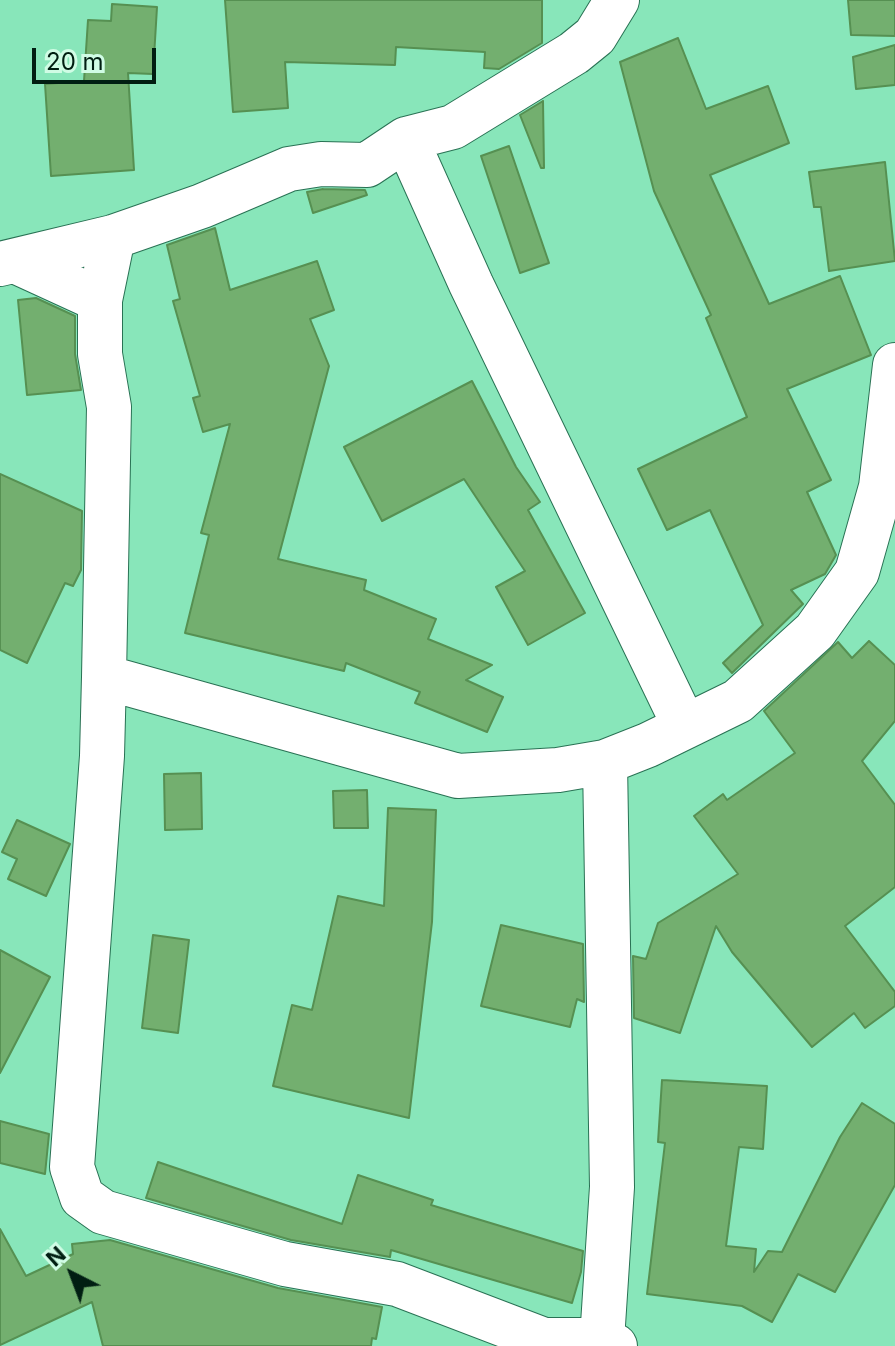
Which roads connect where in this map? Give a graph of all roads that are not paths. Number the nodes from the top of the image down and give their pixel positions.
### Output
1 (617, 0) edge
2 (406, 139) junction
3 (113, 237) junction
4 (7, 263) edge
5 (100, 300) junction
6 (895, 365) edge
7 (888, 500) edge
8 (104, 677) junction
9 (685, 727) junction
10 (605, 762) junction
11 (609, 1343) edge

1 - 2 street
2 - 3 street
2 - 9 street
3 - 4 street
3 - 5 street
4 - 5 street
5 - 8 street
6 - 7 street
7 - 9 street
8 - 10 street
8 - 11 street
9 - 10 street
10 - 11 street

